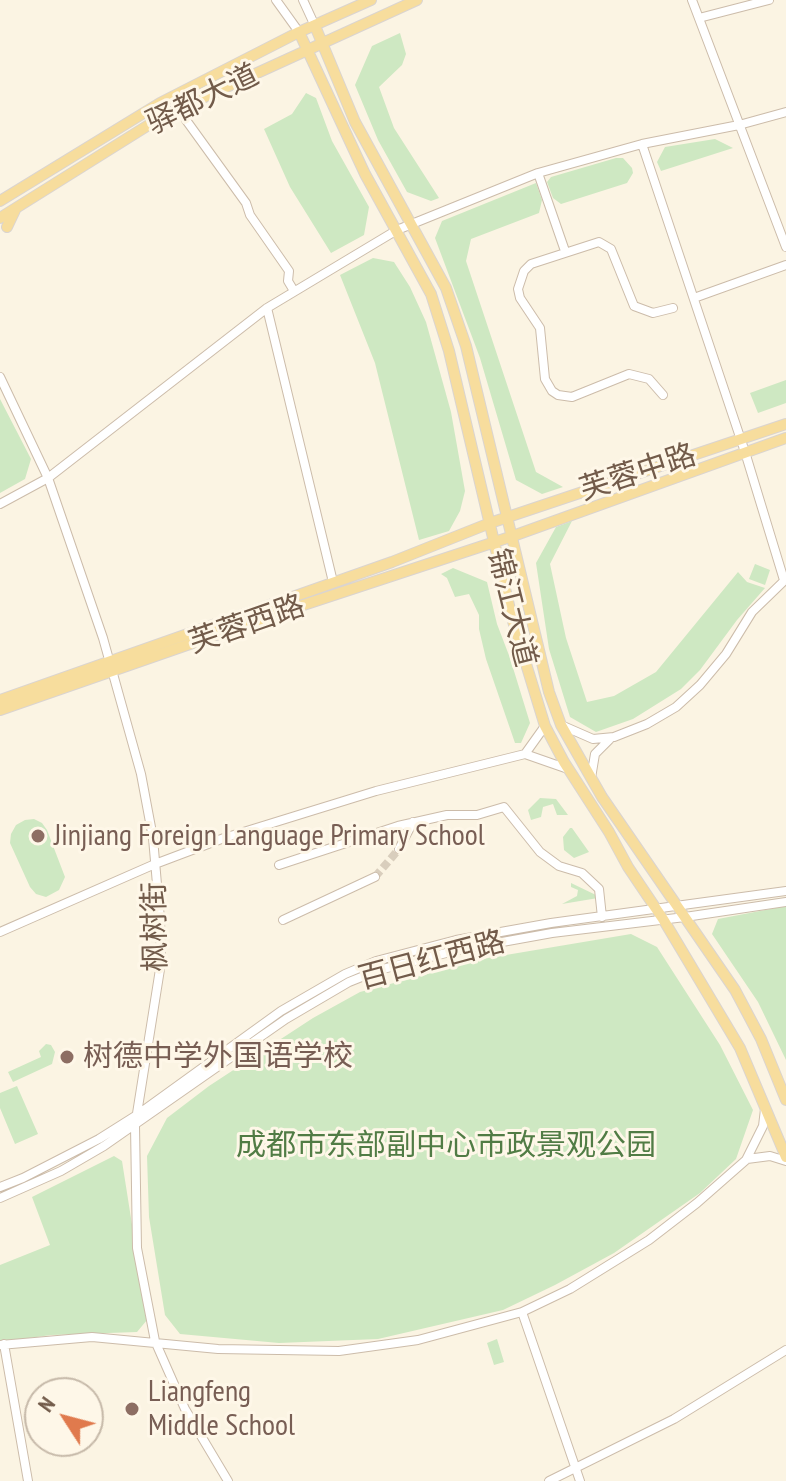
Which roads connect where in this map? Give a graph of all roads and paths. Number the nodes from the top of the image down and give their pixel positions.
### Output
1 (276, 0) edge
2 (303, 0) edge
3 (371, 0) edge
4 (417, 0) edge
5 (692, 0) edge
6 (769, 0) edge
7 (699, 18) junction
8 (315, 26) junction
9 (299, 32) junction
10 (321, 44) junction
11 (309, 50) junction
12 (786, 112) edge
13 (186, 120) dead end
14 (739, 125) junction
15 (642, 144) junction
16 (538, 173) junction
17 (2, 198) edge
18 (411, 224) junction
19 (2, 226) edge
20 (397, 230) junction
21 (786, 247) edge
22 (565, 251) junction
23 (786, 265) edge
24 (294, 291) junction
25 (694, 298) junction
26 (267, 308) junction
27 (673, 308) dead end
28 (0, 377) edge
29 (663, 395) dead end
30 (786, 424) edge
31 (786, 438) edge
32 (741, 439) junction
33 (745, 452) junction
34 (48, 478) junction
35 (0, 504) edge
36 (508, 517) junction
37 (490, 523) junction
38 (513, 536) junction
39 (494, 541) junction
40 (785, 580) edge
41 (333, 582) junction
42 (110, 667) junction
43 (0, 700) edge
44 (0, 710) edge
45 (561, 725) junction
46 (545, 726) junction
47 (614, 737) junction
48 (525, 754) junction
49 (568, 769) junction
50 (591, 779) junction
51 (413, 822) junction
52 (399, 849) tunnel mouth
53 (155, 864) junction
54 (279, 865) dead end
55 (375, 877) tunnel mouth
56 (786, 891) edge
57 (786, 902) edge
58 (677, 906) junction
59 (656, 909) junction
60 (602, 917) junction
61 (685, 917) junction
62 (663, 919) junction
63 (283, 920) dead end
64 (0, 932) edge
65 (782, 1084) edge
66 (786, 1100) edge
67 (764, 1105) junction
68 (137, 1115) junction
69 (135, 1126) junction
70 (786, 1159) edge
71 (746, 1160) junction
72 (0, 1187) edge
73 (0, 1198) edge
74 (522, 1312) junction
75 (155, 1341) junction
76 (2, 1344) edge
77 (786, 1350) edge
78 (575, 1468) junction
79 (28, 1481) edge
80 (228, 1481) edge
81 (549, 1481) edge
82 (580, 1481) edge

1 - 9 street
2 - 8 street
3 - 8 main road, 驿都大道
4 - 10 main road, 驿都大道
5 - 7 street
6 - 7 street
7 - 14 street
8 - 9 main road, 驿都大道
8 - 10 main road, 锦江大道
9 - 11 main road, 锦江大道
9 - 17 main road, 驿都大道
10 - 11 main road, 驿都大道
10 - 18 main road, 锦江大道
11 - 19 main road, 驿都大道
11 - 20 main road, 锦江大道
12 - 14 street
13 - 24 street
14 - 15 street
14 - 21 street
15 - 16 street
15 - 25 street
16 - 18 street
16 - 22 street
18 - 20 street
18 - 36 main road, 锦江大道
20 - 24 street
20 - 37 main road, 锦江大道
22 - 27 street
22 - 29 street
23 - 25 street
24 - 26 street
25 - 32 street
26 - 34 street
26 - 41 street
28 - 34 street, 枫树街
30 - 32 main road, 芙蓉中路
31 - 33 main road, 芙蓉中路
32 - 33 street
32 - 36 main road, 芙蓉中路
33 - 38 main road, 芙蓉中路
33 - 40 street
34 - 35 street
34 - 42 street, 枫树街
36 - 37 main road, 芙蓉中路
36 - 38 main road, 锦江大道
37 - 39 main road, 锦江大道
37 - 41 main road, 芙蓉西路
38 - 39 main road, 芙蓉中路
38 - 45 main road, 锦江大道
39 - 42 main road, 芙蓉西路
39 - 46 main road, 锦江大道
40 - 47 street
41 - 42 main road, 芙蓉西路
42 - 43 main road, 芙蓉西路
42 - 44 main road, 芙蓉西路
42 - 53 street, 枫树街
45 - 47 street
45 - 50 main road, 锦江大道
46 - 48 street
46 - 49 main road, 锦江大道
47 - 50 street
48 - 49 street
48 - 53 street
49 - 59 main road, 锦江大道
50 - 58 main road, 锦江大道
51 - 52 street
51 - 54 street
51 - 60 street
53 - 64 street
53 - 68 street, 枫树街
55 - 63 street
56 - 58 street, 百日红西路
57 - 61 street, 百日红西路
58 - 59 street, 百日红西路
58 - 61 main road, 锦江大道
59 - 60 street, 百日红西路
59 - 62 main road, 锦江大道
60 - 68 street, 百日红西路
61 - 62 street, 百日红西路
61 - 65 main road, 锦江大道
62 - 67 main road, 锦江大道
62 - 69 street, 百日红西路
65 - 66 main road, 锦江大道
67 - 70 main road, 锦江大道
67 - 71 street
68 - 69 street, 枫树街
68 - 72 street, 百日红西路
69 - 73 street, 百日红西路
69 - 75 street, 枫树街
70 - 71 street
71 - 74 street
74 - 75 street
74 - 78 street
75 - 76 street
75 - 80 street, 枫树街
76 - 79 street
77 - 78 street
78 - 81 street
78 - 82 street

